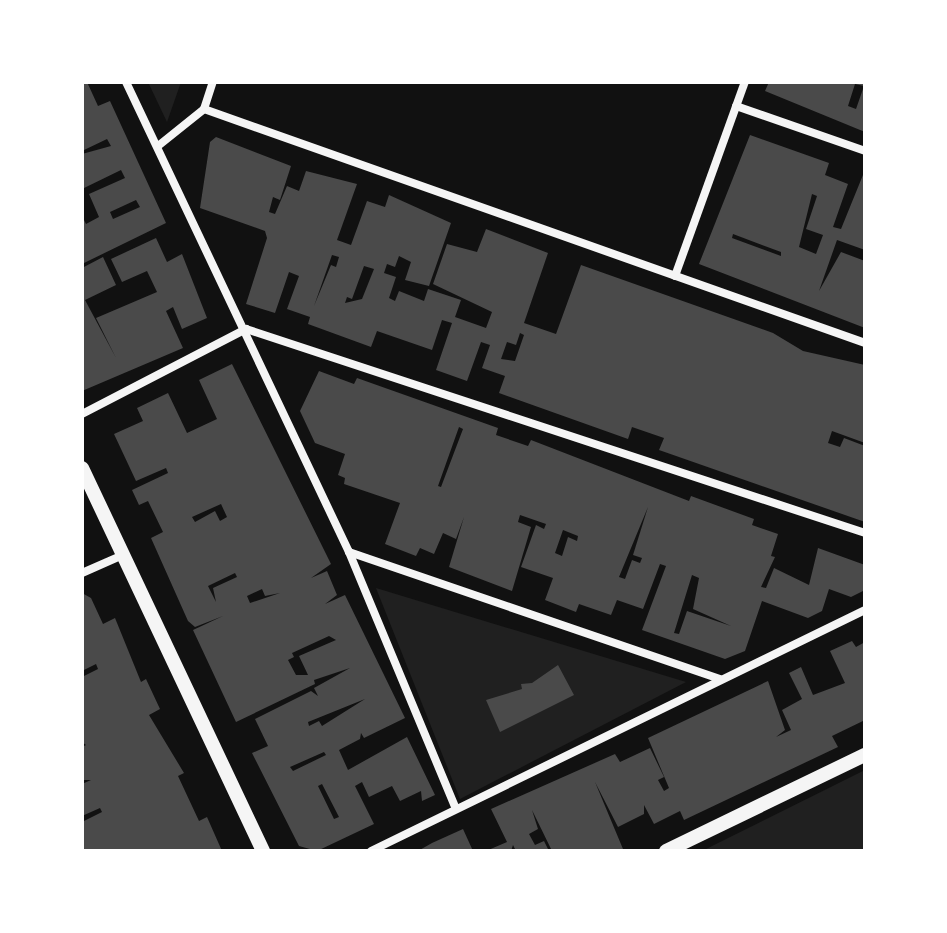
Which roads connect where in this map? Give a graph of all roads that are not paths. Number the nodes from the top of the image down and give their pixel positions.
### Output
1 (126, 82) edge
2 (213, 82) edge
3 (745, 82) edge
4 (736, 106) junction
5 (204, 109) junction
6 (158, 146) junction
7 (865, 151) edge
8 (675, 276) junction
9 (246, 329) junction
10 (865, 343) edge
11 (82, 414) edge
12 (82, 468) edge
13 (865, 533) edge
14 (349, 552) junction
15 (123, 555) junction
16 (82, 573) edge
17 (865, 610) edge
18 (720, 679) junction
19 (865, 755) edge
20 (456, 809) junction
21 (263, 851) edge
22 (371, 851) edge
23 (666, 851) edge

1 - 6 street
2 - 5 street
3 - 4 street
4 - 7 street
4 - 8 street
5 - 6 street
5 - 8 street
6 - 9 street
8 - 10 street
9 - 11 street
9 - 13 street
9 - 14 street
12 - 15 street
14 - 18 street
14 - 20 street
15 - 16 street
15 - 21 street
17 - 18 street
18 - 20 street
19 - 23 street
20 - 22 street

